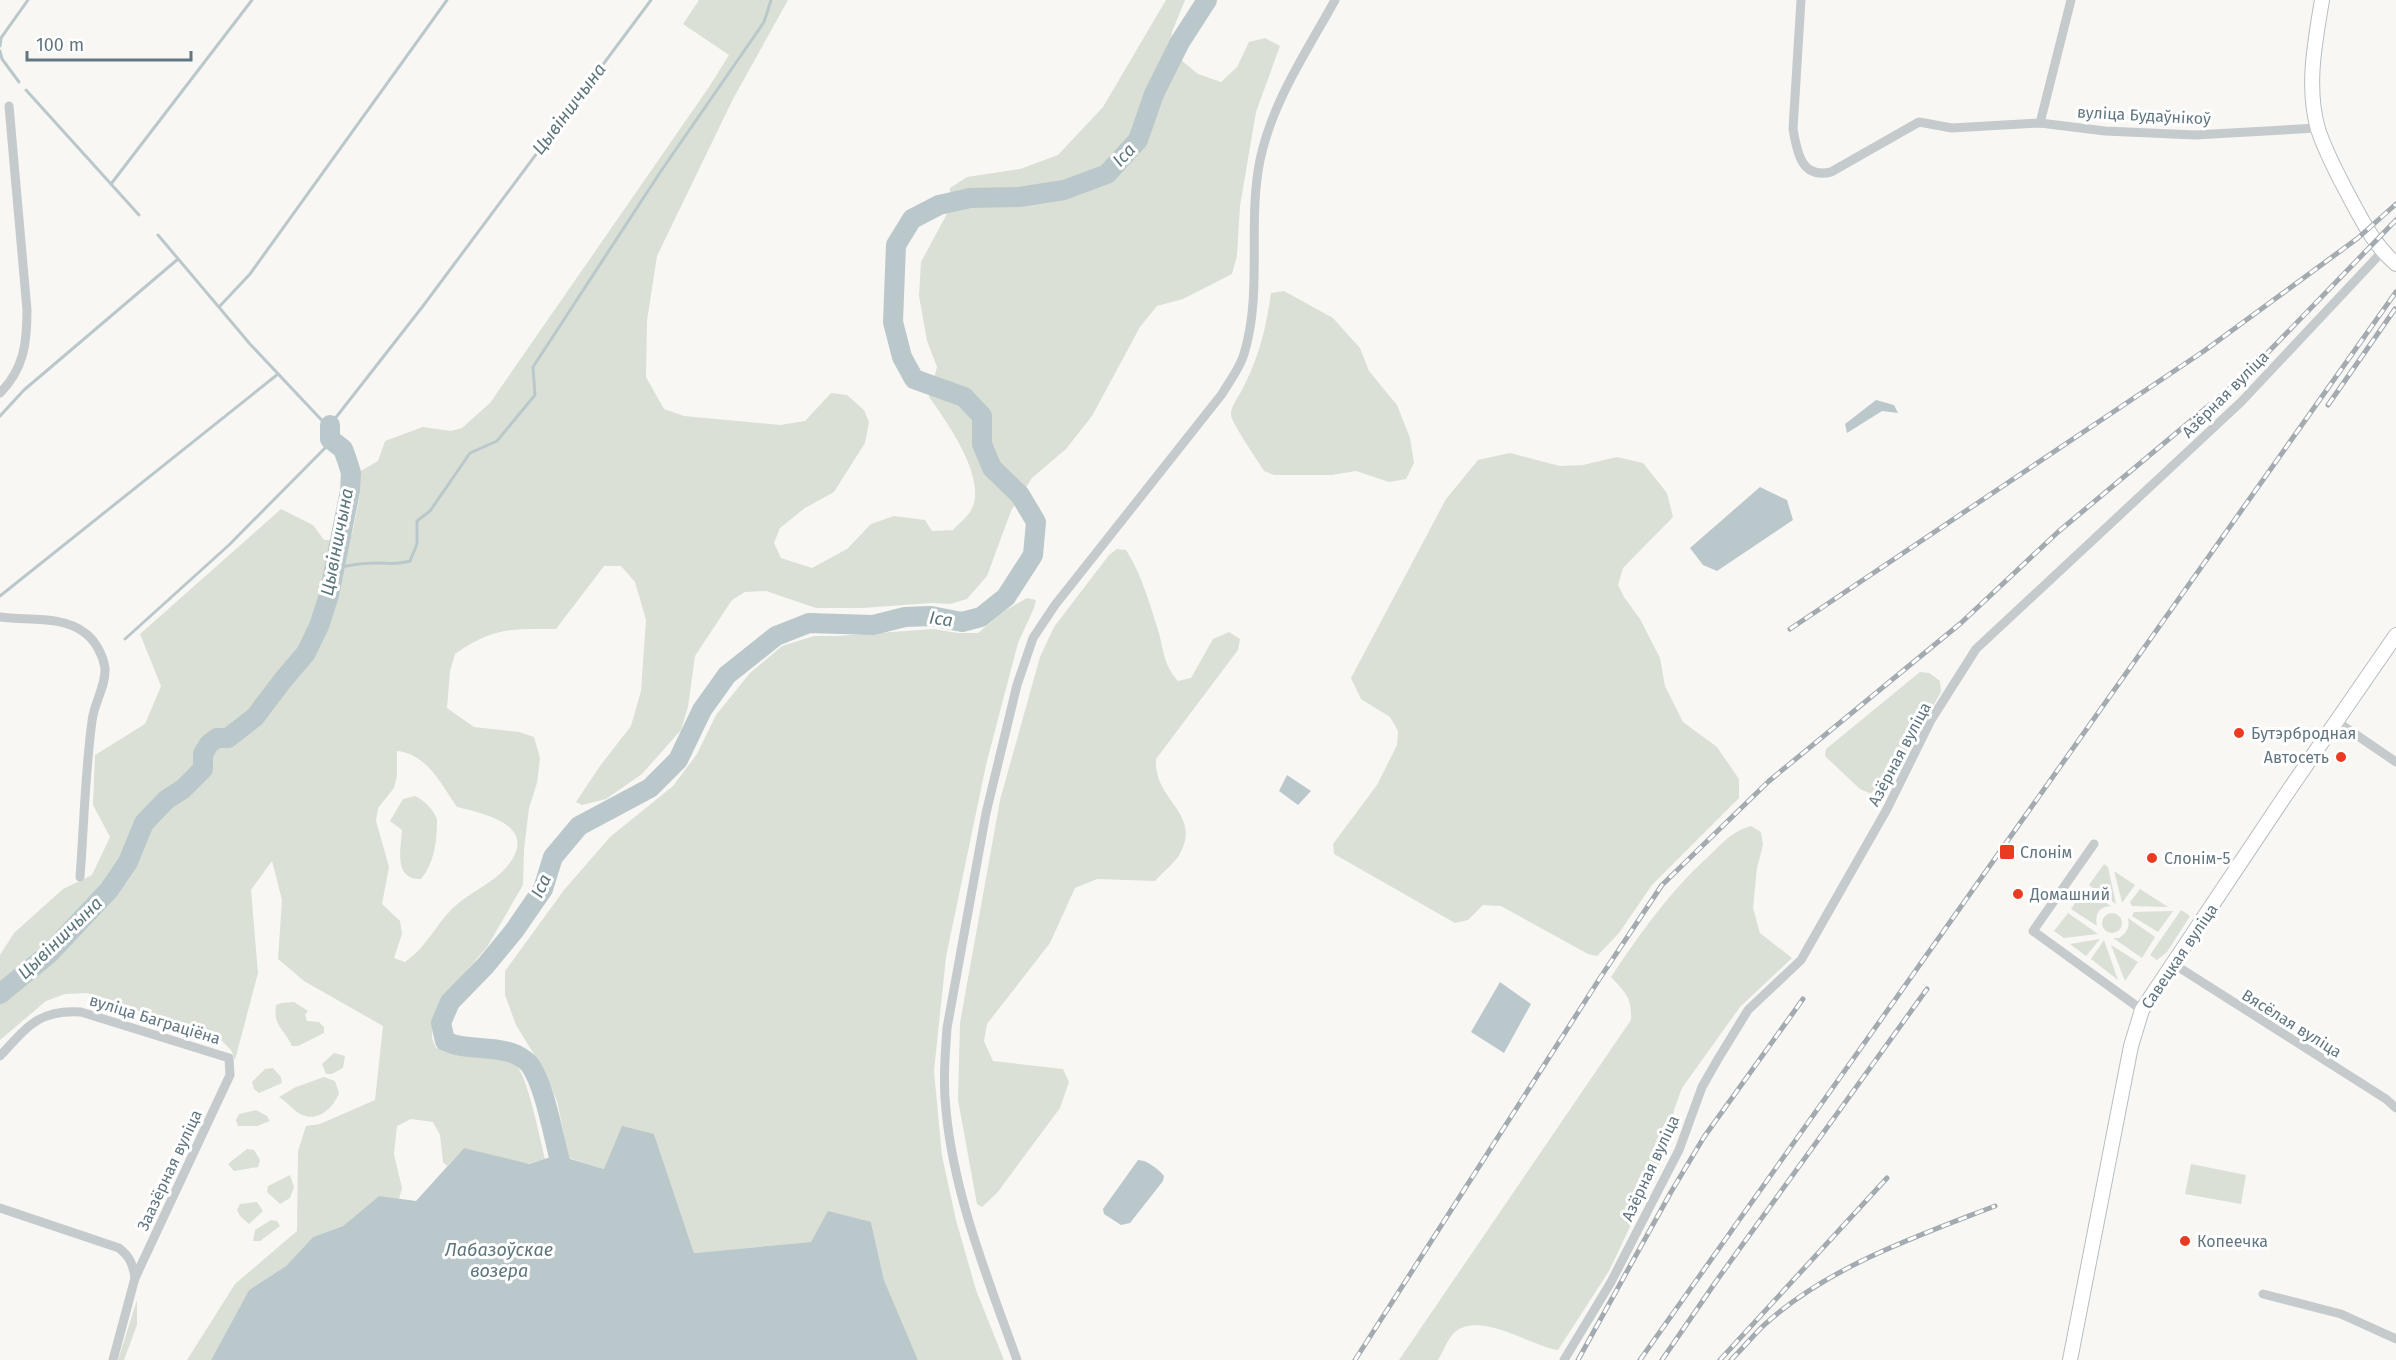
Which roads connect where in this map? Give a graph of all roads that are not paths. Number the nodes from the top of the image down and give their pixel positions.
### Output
1 (1335, 0) edge
2 (1801, 0) edge
3 (2071, 0) edge
4 (2322, 0) edge
5 (9, 106) dead end
6 (2040, 123) junction
7 (2318, 128) junction
8 (2382, 252) junction
9 (2396, 264) edge
10 (0, 393) edge
11 (0, 617) edge
12 (2396, 635) edge
13 (2336, 722) junction
14 (2396, 762) edge
15 (2094, 844) dead end
16 (80, 877) dead end
17 (2172, 963) junction
18 (2142, 1010) junction
19 (0, 1056) edge
20 (230, 1075) joint
21 (2396, 1108) edge
22 (0, 1208) edge
23 (135, 1278) junction
24 (2263, 1294) dead end
25 (2396, 1339) edge
26 (113, 1360) edge
27 (1017, 1360) edge
28 (1564, 1360) edge
29 (2070, 1360) edge

1 - 27 street
2 - 6 street, вуліца Будаўнікоў
3 - 6 street
4 - 7 main road
5 - 10 street
6 - 7 street, вуліца Будаўнікоў
7 - 8 main road
8 - 9 main road
8 - 28 street, Азёрная вуліца
11 - 16 street
12 - 13 main road, Савецкая вуліца
13 - 14 street
13 - 17 main road, Савецкая вуліца
15 - 18 street
17 - 18 main road, Савецкая вуліца
17 - 21 street, Вясёлая вуліца
18 - 29 main road, Савецкая вуліца
19 - 20 street, вуліца Баграціёна
20 - 23 street, Заазёрная вуліца
22 - 23 street
23 - 26 street
24 - 25 street

